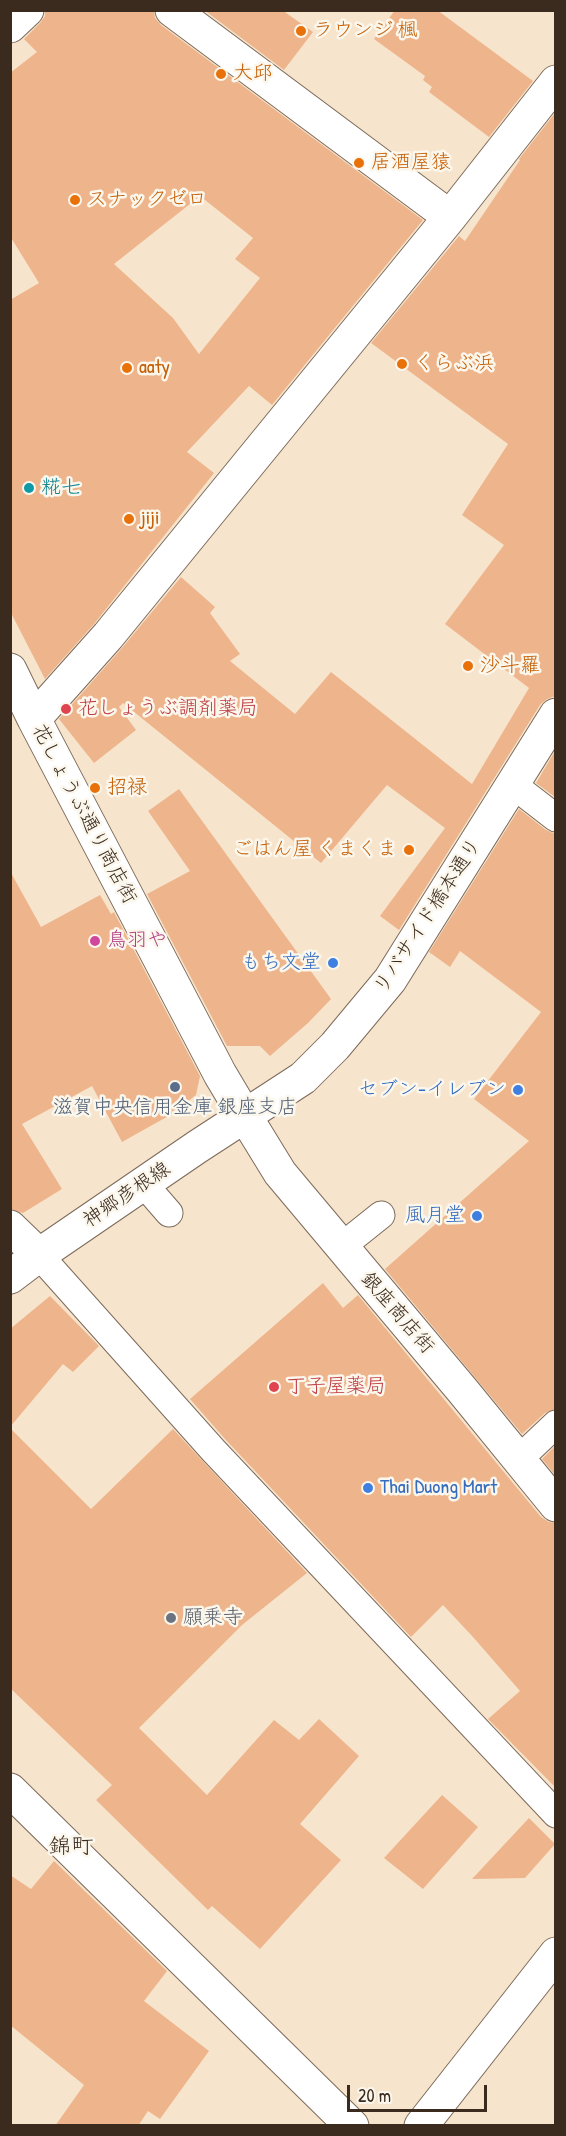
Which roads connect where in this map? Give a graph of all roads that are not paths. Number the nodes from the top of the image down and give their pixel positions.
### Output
1 (27, 10) edge
2 (172, 10) edge
3 (10, 26) edge
4 (555, 82) edge
5 (450, 217) junction
6 (20, 699) edge
7 (555, 715) edge
8 (512, 784) junction
9 (555, 818) edge
10 (245, 1116) junction
11 (143, 1183) junction
12 (169, 1213) dead end
13 (381, 1215) dead end
14 (10, 1227) edge
15 (341, 1247) junction
16 (39, 1255) junction
17 (10, 1277) edge
18 (555, 1424) edge
19 (519, 1459) junction
20 (555, 1505) edge
21 (10, 1790) edge
22 (555, 1814) edge
23 (555, 1954) edge
24 (429, 2123) edge
25 (352, 2126) edge

1 - 3 street
2 - 5 street
4 - 5 street
5 - 6 street
6 - 10 street, 花しょうぶ通り商店街
7 - 8 street, リバサイド橋本通り
8 - 9 lane
8 - 10 street, リバサイド橋本通り
10 - 11 street, 神郷彦根線
10 - 15 street, 銀座商店街
11 - 12 lane
11 - 16 street, 神郷彦根線
13 - 15 lane
14 - 16 street
15 - 19 street, 銀座商店街
16 - 17 street, 神郷彦根線
16 - 22 lane
18 - 19 lane
19 - 20 street, 銀座商店街
21 - 25 street
23 - 24 street

